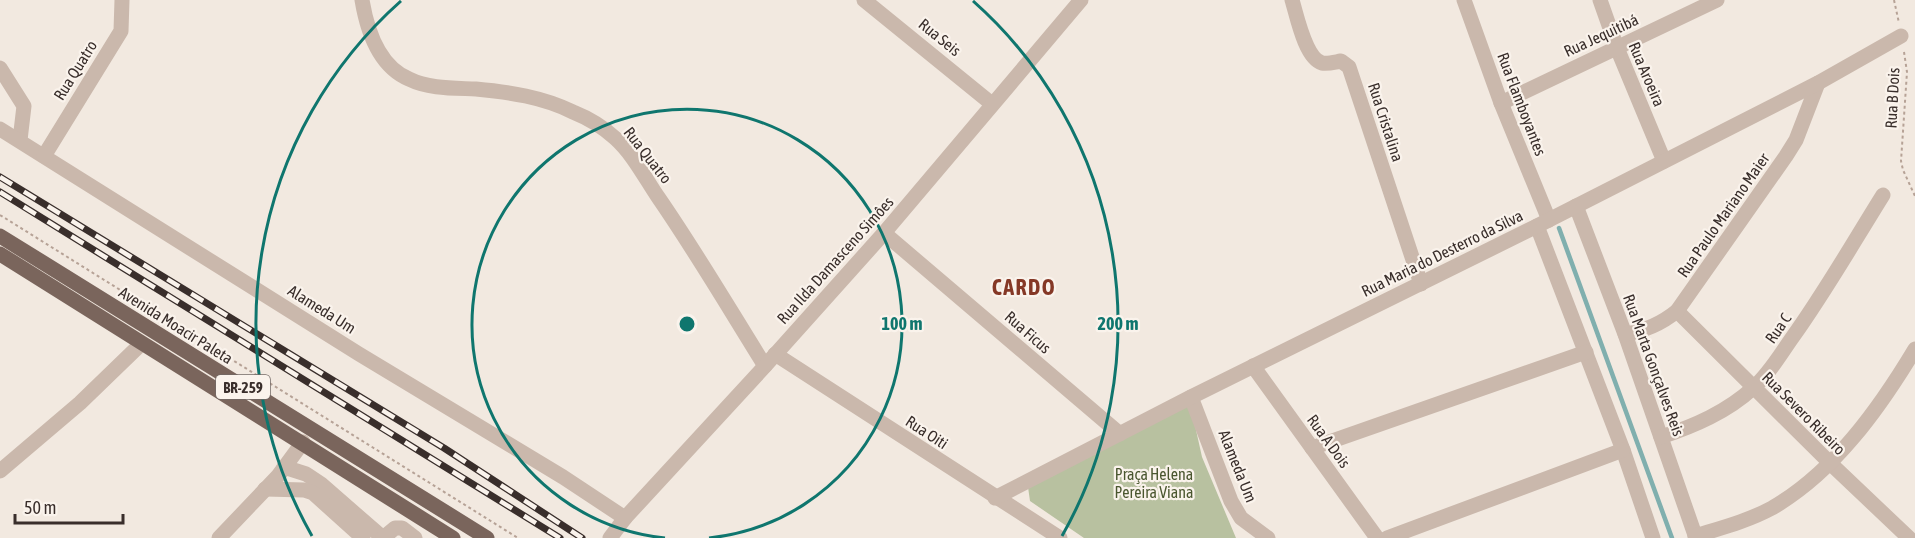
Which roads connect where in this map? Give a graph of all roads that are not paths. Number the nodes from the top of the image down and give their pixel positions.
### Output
1 (122, 0) edge
2 (362, 0) edge
3 (864, 0) edge
4 (1081, 0) edge
5 (1292, 0) edge
6 (1464, 0) edge
7 (1600, 0) edge
8 (1718, 0) edge
9 (1901, 36) road end
10 (1617, 48) junction
11 (0, 68) edge
12 (1818, 83) junction
13 (1501, 103) junction
14 (992, 104) junction
15 (0, 129) edge
16 (20, 140) junction
17 (44, 156) junction
18 (1664, 161) junction
19 (1883, 195) dead end
20 (1576, 206) junction
21 (1543, 223) junction
22 (884, 233) junction
23 (0, 236) edge
24 (0, 254) edge
25 (1420, 284) junction
26 (1677, 311) junction
27 (1625, 334) junction
28 (141, 344) junction
29 (1915, 349) edge
30 (1586, 352) junction
31 (776, 354) junction
32 (765, 366) junction
33 (1252, 366) junction
34 (1753, 388) junction
35 (1191, 397) junction
36 (1120, 434) junction
37 (1661, 437) junction
38 (303, 442) junction
39 (1312, 448) junction
40 (1623, 450) junction
41 (1830, 463) junction
42 (284, 467) junction
43 (0, 471) edge
44 (265, 489) junction
45 (995, 498) junction
46 (625, 518) junction
47 (1915, 534) edge
48 (1695, 537) edge
49 (219, 538) edge
50 (363, 538) edge
51 (383, 538) edge
52 (416, 538) edge
53 (453, 538) edge
54 (487, 538) edge
55 (610, 538) edge
56 (1060, 538) edge
57 (1268, 538) edge
58 (1377, 538) edge
59 (1387, 538) edge
60 (1653, 538) edge
61 (1910, 538) edge

1 - 17 street, Rua Quatro
2 - 32 street, Rua Quatro
3 - 14 street, Rua Seis
4 - 14 street, Rua Ilda Damasceno Simôes
5 - 25 street, Rua Cristalina
6 - 13 street, Rua Flamboyantes
7 - 10 street, Rua Aroeira
8 - 10 street, Rua Jequitibá
9 - 12 street, Rua Maria do Desterro da Silva
10 - 13 street, Rua Jequitibá
10 - 18 street, Rua Aroeira
11 - 16 street
12 - 18 street, Rua Maria do Desterro da Silva
12 - 26 street, Rua Paulo Mariano Maier
13 - 21 street, Rua Flamboyantes
14 - 22 street, Rua Ilda Damasceno Simôes
15 - 16 street, Alameda Um
16 - 17 street, Alameda Um
17 - 46 street, Alameda Um
18 - 20 street, Rua Maria do Desterro da Silva
19 - 34 street, Rua C
20 - 21 street, Rua Maria do Desterro da Silva
20 - 27 street, Rua Marta Gonçalves Reis
21 - 25 street, Rua Maria do Desterro da Silva
21 - 30 street
22 - 31 street, Rua Ilda Damasceno Simôes
22 - 36 street, Rua Ficus
23 - 54 main road, Avenida Moacir Paleta / BR-259
24 - 28 main road, Avenida Moacir Paleta / BR-259
25 - 33 street, Rua Maria do Desterro da Silva
26 - 27 street, Rua Paulo Mariano Maier
26 - 34 street, Rua Severo Ribeiro
27 - 37 street, Rua Marta Gonçalves Reis
28 - 38 main road, Avenida Moacir Paleta / BR-259
28 - 43 street
29 - 41 street
30 - 39 street
30 - 40 street
31 - 32 street, Rua Ilda Damasceno Simôes
31 - 45 street, Rua Oiti
32 - 46 street, Rua Ilda Damasceno Simôes
33 - 35 street, Rua Maria do Desterro da Silva
33 - 39 street, Rua A Dois
34 - 37 street, Rua C
34 - 41 street, Rua Severo Ribeiro
35 - 36 street, Rua Maria do Desterro da Silva
35 - 57 street, Alameda Um
36 - 45 street, Rua Maria do Desterro da Silva
37 - 48 street, Rua Marta Gonçalves Reis
38 - 42 street
38 - 53 main road, Avenida Moacir Paleta / BR-259
39 - 58 street, Rua A Dois
40 - 59 street
40 - 60 street
41 - 48 street
41 - 61 street, Rua Severo Ribeiro
42 - 44 street
42 - 51 street
44 - 49 street
44 - 50 street
45 - 56 street, Rua Oiti
46 - 55 street, Rua Ilda Damasceno Simôes
47 - 61 street
51 - 52 street

